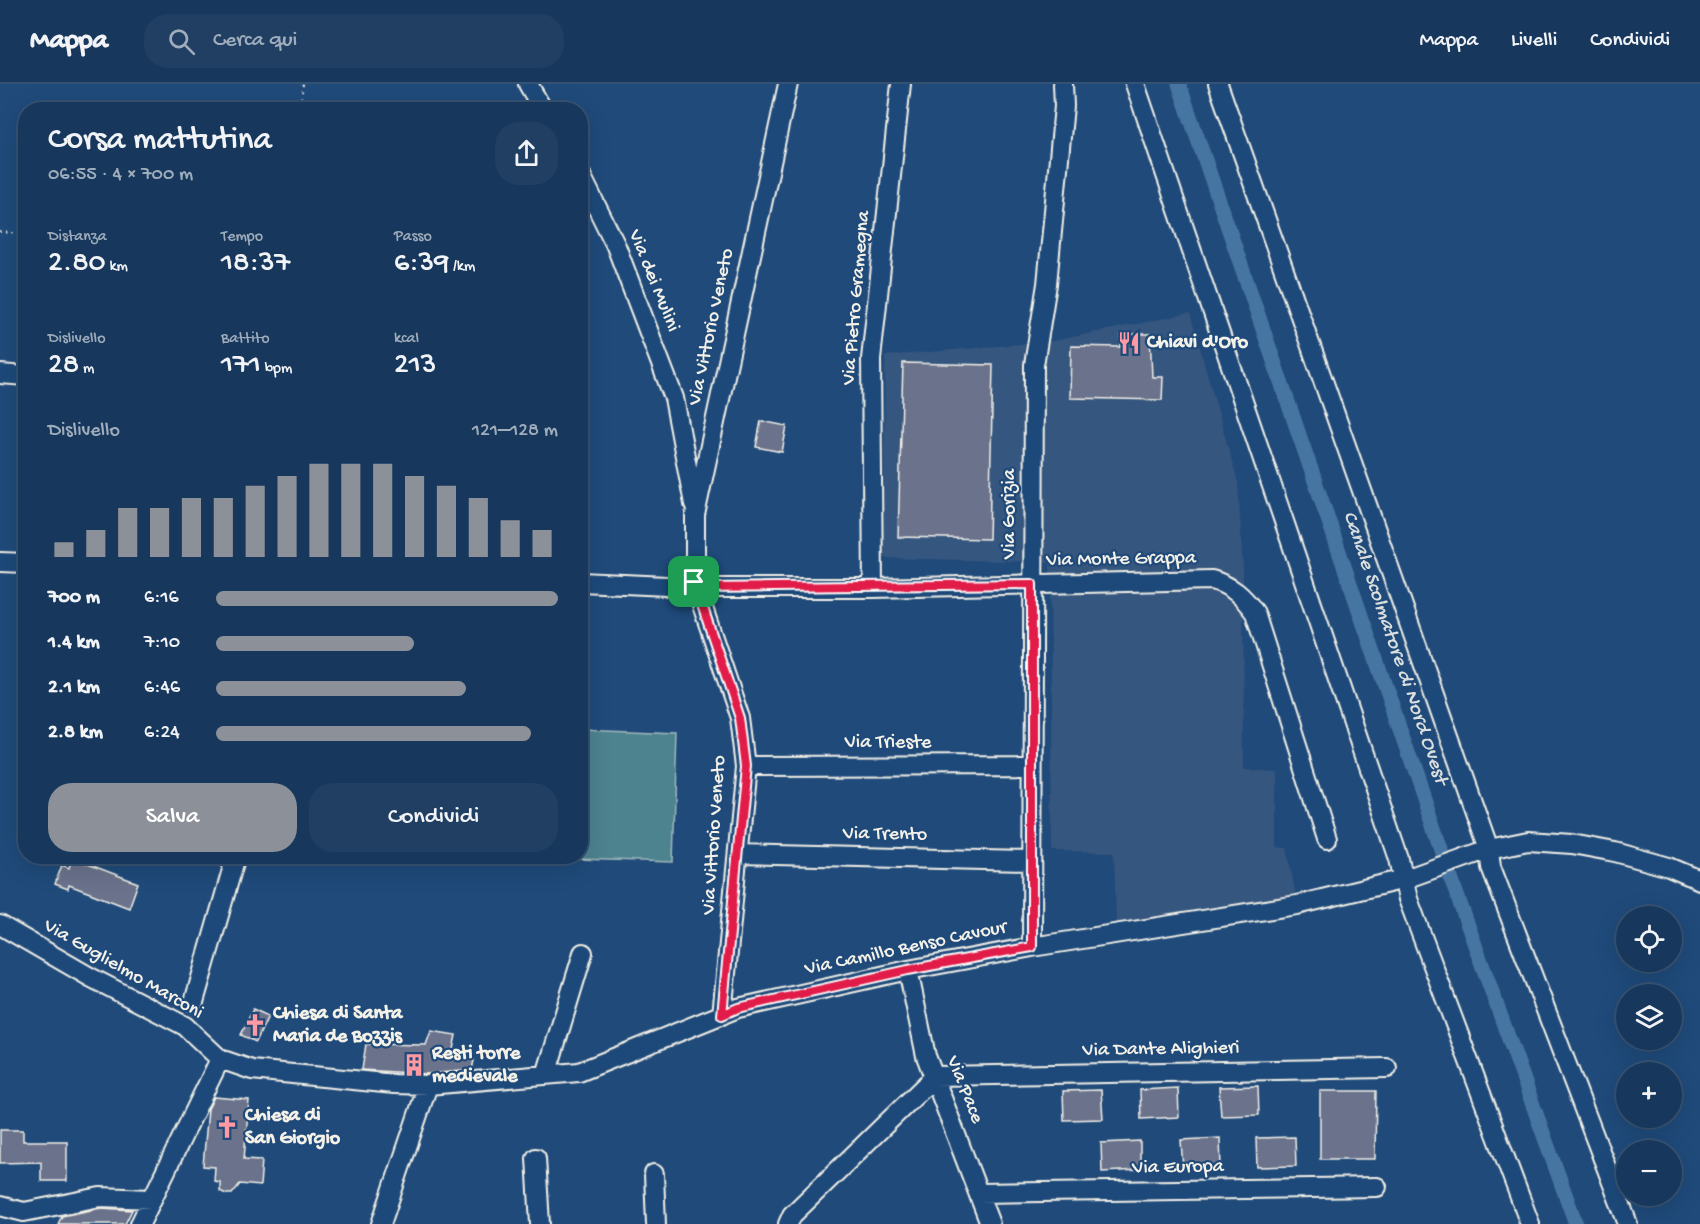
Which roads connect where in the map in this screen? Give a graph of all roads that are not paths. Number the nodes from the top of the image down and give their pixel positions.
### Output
1 (528, 84) edge
2 (788, 84) edge
3 (900, 84) edge
4 (1063, 84) edge
5 (1135, 84) edge
6 (1218, 84) edge
7 (538, 102) edge
8 (588, 189) edge
9 (0, 374) edge
10 (18, 375) edge
11 (695, 515) junction
12 (0, 562) edge
13 (18, 563) edge
14 (588, 582) edge
15 (1032, 584) junction
16 (696, 588) junction
17 (873, 588) junction
18 (1031, 765) junction
19 (746, 766) junction
20 (1327, 839) dead end
21 (1484, 851) junction
22 (738, 854) junction
23 (1030, 861) junction
24 (234, 864) edge
25 (1404, 879) junction
26 (1700, 880) edge
27 (0, 925) edge
28 (1032, 947) junction
29 (583, 953) dead end
30 (908, 970) junction
31 (194, 1002) dead end
32 (722, 1015) junction
33 (220, 1059) junction
34 (1387, 1068) dead end
35 (546, 1075) junction
36 (935, 1076) junction
37 (428, 1084) junction
38 (536, 1158) dead end
39 (654, 1174) dead end
40 (1377, 1187) dead end
41 (980, 1193) junction
42 (151, 1199) junction
43 (0, 1206) edge
44 (140, 1224) edge
45 (381, 1224) edge
46 (540, 1224) edge
47 (656, 1224) edge
48 (788, 1224) edge
49 (990, 1224) edge
50 (1530, 1224) edge
51 (1628, 1224) edge

1 - 7 street
2 - 11 street, Via Vittorio Veneto
3 - 17 street, Via Pietro Gramegna
4 - 15 street, Via Gorizia
5 - 25 street
6 - 21 street
8 - 11 street, Via dei Mulini
9 - 10 street
11 - 16 street, Via Vittorio Veneto
12 - 13 street
14 - 16 street, Via Monte Grappa
15 - 17 street, Via Monte Grappa
15 - 18 street, Via Gorizia
15 - 20 street, Via Monte Grappa
16 - 17 street, Via Monte Grappa
16 - 19 street, Via Vittorio Veneto
18 - 19 street, Via Trieste
18 - 23 street, Via Gorizia
19 - 22 street, Via Vittorio Veneto
21 - 25 street, Via Camillo Benso Cavour
21 - 26 street, Via Camillo Benso Cavour
21 - 51 street
22 - 23 street, Via Trento
22 - 32 street, Via Vittorio Veneto
23 - 28 street, Via Gorizia
24 - 31 street
25 - 28 street, Via Camillo Benso Cavour
25 - 50 street
27 - 33 street, Via Guglielmo Marconi
28 - 30 street, Via Camillo Benso Cavour
29 - 35 street
30 - 32 street, Via Camillo Benso Cavour
30 - 36 street, Via Pace
32 - 35 street, Via Camillo Benso Cavour
33 - 37 street, Via Camillo Benso Cavour
33 - 42 street
34 - 36 street, Via Dante Alighieri
35 - 37 street, Via Camillo Benso Cavour
36 - 41 street, Via Pace
36 - 48 street
37 - 45 street
38 - 46 street
39 - 47 street
40 - 41 street, Via Europa
41 - 49 street, Via Pace
42 - 43 street
42 - 44 street

